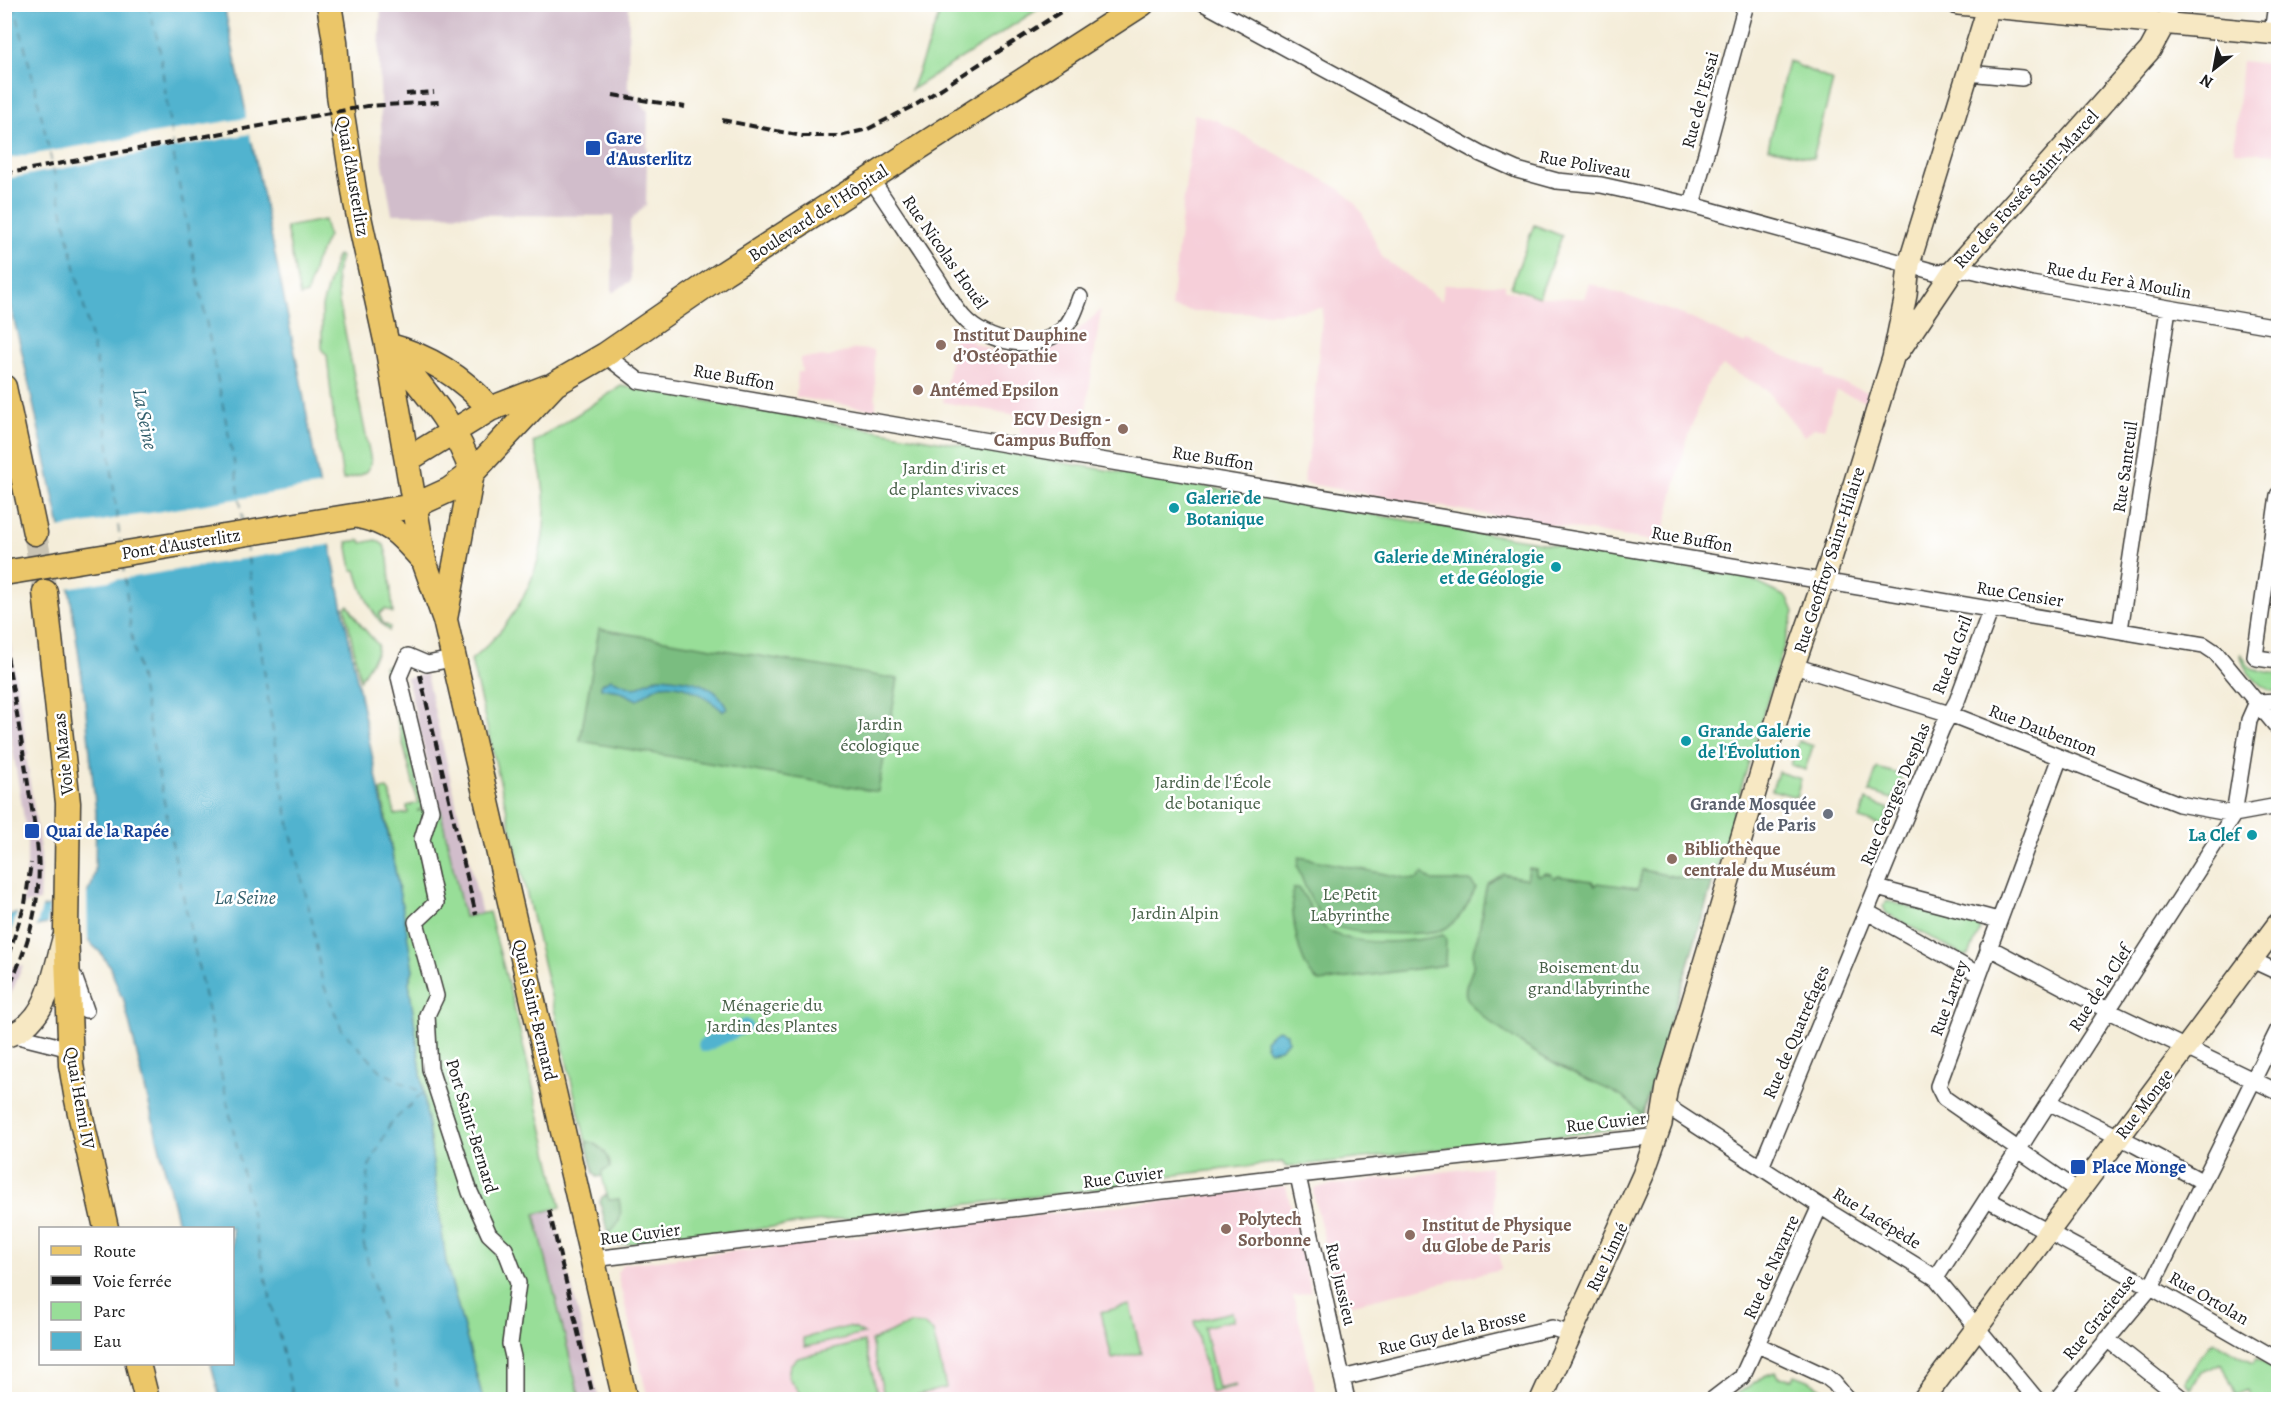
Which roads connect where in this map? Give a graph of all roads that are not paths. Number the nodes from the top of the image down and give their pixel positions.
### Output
1 (329, 4) edge
2 (1142, 4) edge
3 (1205, 4) edge
4 (1746, 4) edge
5 (1958, 4) edge
6 (2276, 4) edge
7 (1988, 6) edge
8 (2030, 8) edge
9 (2168, 14) edge
10 (2275, 33) edge
11 (1968, 73) junction
12 (2022, 78) dead end
13 (871, 179) junction
14 (1692, 205) junction
15 (1909, 264) junction
16 (1953, 271) junction
17 (1080, 297) dead end
18 (2168, 309) junction
19 (2278, 327) edge
20 (387, 345) junction
21 (605, 355) junction
22 (1893, 358) junction
23 (555, 384) junction
24 (4, 387) edge
25 (490, 409) junction
26 (452, 432) junction
27 (407, 460) junction
28 (472, 473) junction
29 (2278, 495) edge
30 (414, 506) junction
31 (357, 515) junction
32 (35, 533) tunnel mouth
33 (424, 561) junction
34 (4, 573) edge
35 (1822, 581) junction
36 (45, 592) tunnel mouth
37 (1991, 609) junction
38 (445, 620) junction
39 (2120, 630) junction
40 (452, 659) junction
41 (2278, 661) edge
42 (1794, 666) junction
43 (2278, 701) edge
44 (2257, 702) junction
45 (1950, 714) junction
46 (2278, 728) edge
47 (2060, 757) junction
48 (2278, 806) edge
49 (2234, 814) junction
50 (1877, 888) junction
51 (1867, 912) junction
52 (1998, 920) junction
53 (2278, 924) edge
54 (66, 930) joint
55 (1988, 947) junction
56 (2252, 960) junction
57 (62, 963) junction
58 (2278, 972) edge
59 (1978, 974) junction
60 (86, 1010) dead end
61 (2109, 1011) junction
62 (2278, 1030) edge
63 (9, 1036) edge
64 (70, 1048) junction
65 (2187, 1048) junction
66 (2254, 1080) junction
67 (2278, 1092) edge
68 (2048, 1102) junction
69 (1664, 1108) junction
70 (1658, 1136) junction
71 (2119, 1138) junction
72 (2017, 1150) junction
73 (1761, 1167) junction
74 (1298, 1176) junction
75 (2203, 1182) junction
76 (2078, 1191) junction
77 (1987, 1199) junction
78 (1820, 1206) junction
79 (106, 1227) edge
80 (2048, 1232) junction
81 (593, 1259) junction
82 (1936, 1278) junction
83 (2151, 1287) junction
84 (1976, 1327) junction
85 (1571, 1334) junction
86 (2107, 1339) junction
87 (1758, 1345) junction
88 (2278, 1360) edge
89 (138, 1365) edge
90 (1342, 1378) junction
91 (1543, 1399) edge
92 (147, 1400) edge
93 (513, 1400) edge
94 (625, 1400) edge
95 (1347, 1400) edge
96 (1712, 1400) edge
97 (1848, 1400) edge
98 (1923, 1400) edge
99 (2037, 1400) edge
100 (2057, 1400) edge
101 (2184, 1400) edge

1 - 20 main road, Quai d'Austerlitz
2 - 13 main road, Boulevard de l'Hôpital
3 - 14 street, Rue Poliveau
4 - 14 street, Rue de l'Essai
5 - 7 street
6 - 10 street
7 - 8 street
7 - 11 street, Rue Geoffroy Saint-Hilaire
8 - 9 street
9 - 10 street
9 - 16 street, Rue des Fossés Saint-Marcel
11 - 12 street
11 - 15 street, Rue Geoffroy Saint-Hilaire
13 - 17 street, Rue Nicolas Houël
13 - 21 main road, Boulevard de l'Hôpital
14 - 15 street, Rue Poliveau
15 - 16 street, Rue Poliveau
15 - 22 street, Rue Geoffroy Saint-Hilaire
16 - 18 street, Rue du Fer à Moulin
16 - 22 street, Rue des Fossés Saint-Marcel
18 - 19 street, Rue du Fer à Moulin
18 - 39 street, Rue Santeuil
20 - 25 main road
20 - 26 main road
20 - 27 main road, Quai d'Austerlitz
21 - 23 main road, Boulevard de l'Hôpital
21 - 35 street, Rue Buffon
22 - 35 street, Rue Geoffroy Saint-Hilaire
23 - 25 main road
23 - 28 main road, Boulevard de l'Hôpital
24 - 32 main road
25 - 26 main road
26 - 27 main road
26 - 28 main road
27 - 30 main road, Quai Saint-Bernard
28 - 30 main road, Boulevard de l'Hôpital
28 - 38 main road, Quai Saint-Bernard
29 - 41 street
30 - 31 main road, Pont d'Austerlitz
30 - 33 main road, Quai Saint-Bernard
31 - 33 main road
31 - 34 main road, Pont d'Austerlitz, bridge
33 - 38 main road, Quai Saint-Bernard
35 - 37 street, Rue Censier
35 - 42 street, Rue Geoffroy Saint-Hilaire
36 - 54 main road, Voie Mazas
37 - 39 street, Rue Censier
37 - 45 street, Rue du Gril
38 - 40 main road, Quai Saint-Bernard
39 - 44 street, Rue Censier
40 - 81 main road, Quai Saint-Bernard
40 - 93 street, Port Saint-Bernard
42 - 45 street, Rue Daubenton
42 - 69 street, Rue Geoffroy Saint-Hilaire
43 - 44 street
44 - 46 street
44 - 49 street, Rue de la Clef
45 - 47 street, Rue Daubenton
45 - 50 street, Rue Georges Desplas
47 - 49 street, Rue Daubenton
47 - 52 street, Rue Larrey
48 - 49 street, Rue Daubenton
49 - 61 street, Rue de la Clef
50 - 51 street, Rue Georges Desplas
50 - 52 street
51 - 59 street
51 - 73 street, Rue de Quatrefages
52 - 55 street, Rue Larrey
53 - 56 street, Rue Monge
54 - 57 main road, Quai Henri IV
55 - 59 street, Rue Larrey
55 - 61 street
56 - 58 street
56 - 65 street, Rue Monge
57 - 60 street
57 - 63 street
57 - 64 main road, Quai Henri IV
59 - 72 street, Rue Larrey
61 - 65 street
61 - 68 street, Rue de la Clef
62 - 66 street, Rue Gracieuse
63 - 64 street
64 - 79 main road, Quai Henri IV
65 - 66 street
65 - 71 street, Rue Monge
66 - 67 street
66 - 75 street, Rue Gracieuse
68 - 71 street
68 - 72 street, Rue de la Clef
69 - 70 street, Rue Linné
69 - 73 street, Rue Lacépède
70 - 74 street, Rue Cuvier
70 - 85 street, Rue Linné
71 - 75 street
71 - 76 street, Rue Monge
72 - 76 street, Rue Larrey
72 - 77 street, Rue de la Clef
73 - 78 street, Rue Lacépède
74 - 81 street, Rue Cuvier
74 - 90 street, Rue Jussieu
75 - 83 street, Rue Gracieuse
76 - 80 street, Rue Monge
77 - 80 street
77 - 82 street, Rue de la Clef
78 - 82 street, Rue Lacépède
78 - 87 street, Rue de Navarre
80 - 83 street
80 - 84 street, Rue Monge
81 - 94 main road, Quai Saint-Bernard
82 - 84 street, Rue Lacépède
83 - 86 street, Rue Gracieuse
83 - 88 street, Rue Ortolan
84 - 98 street, Rue Monge
84 - 99 street, Rue Lacépède
85 - 90 street, Rue Guy de la Brosse
85 - 91 street, Rue Linné
86 - 100 street, Rue Gracieuse
86 - 101 street
87 - 96 street
87 - 97 street, Rue de Navarre
89 - 92 main road
90 - 95 street, Rue Jussieu

